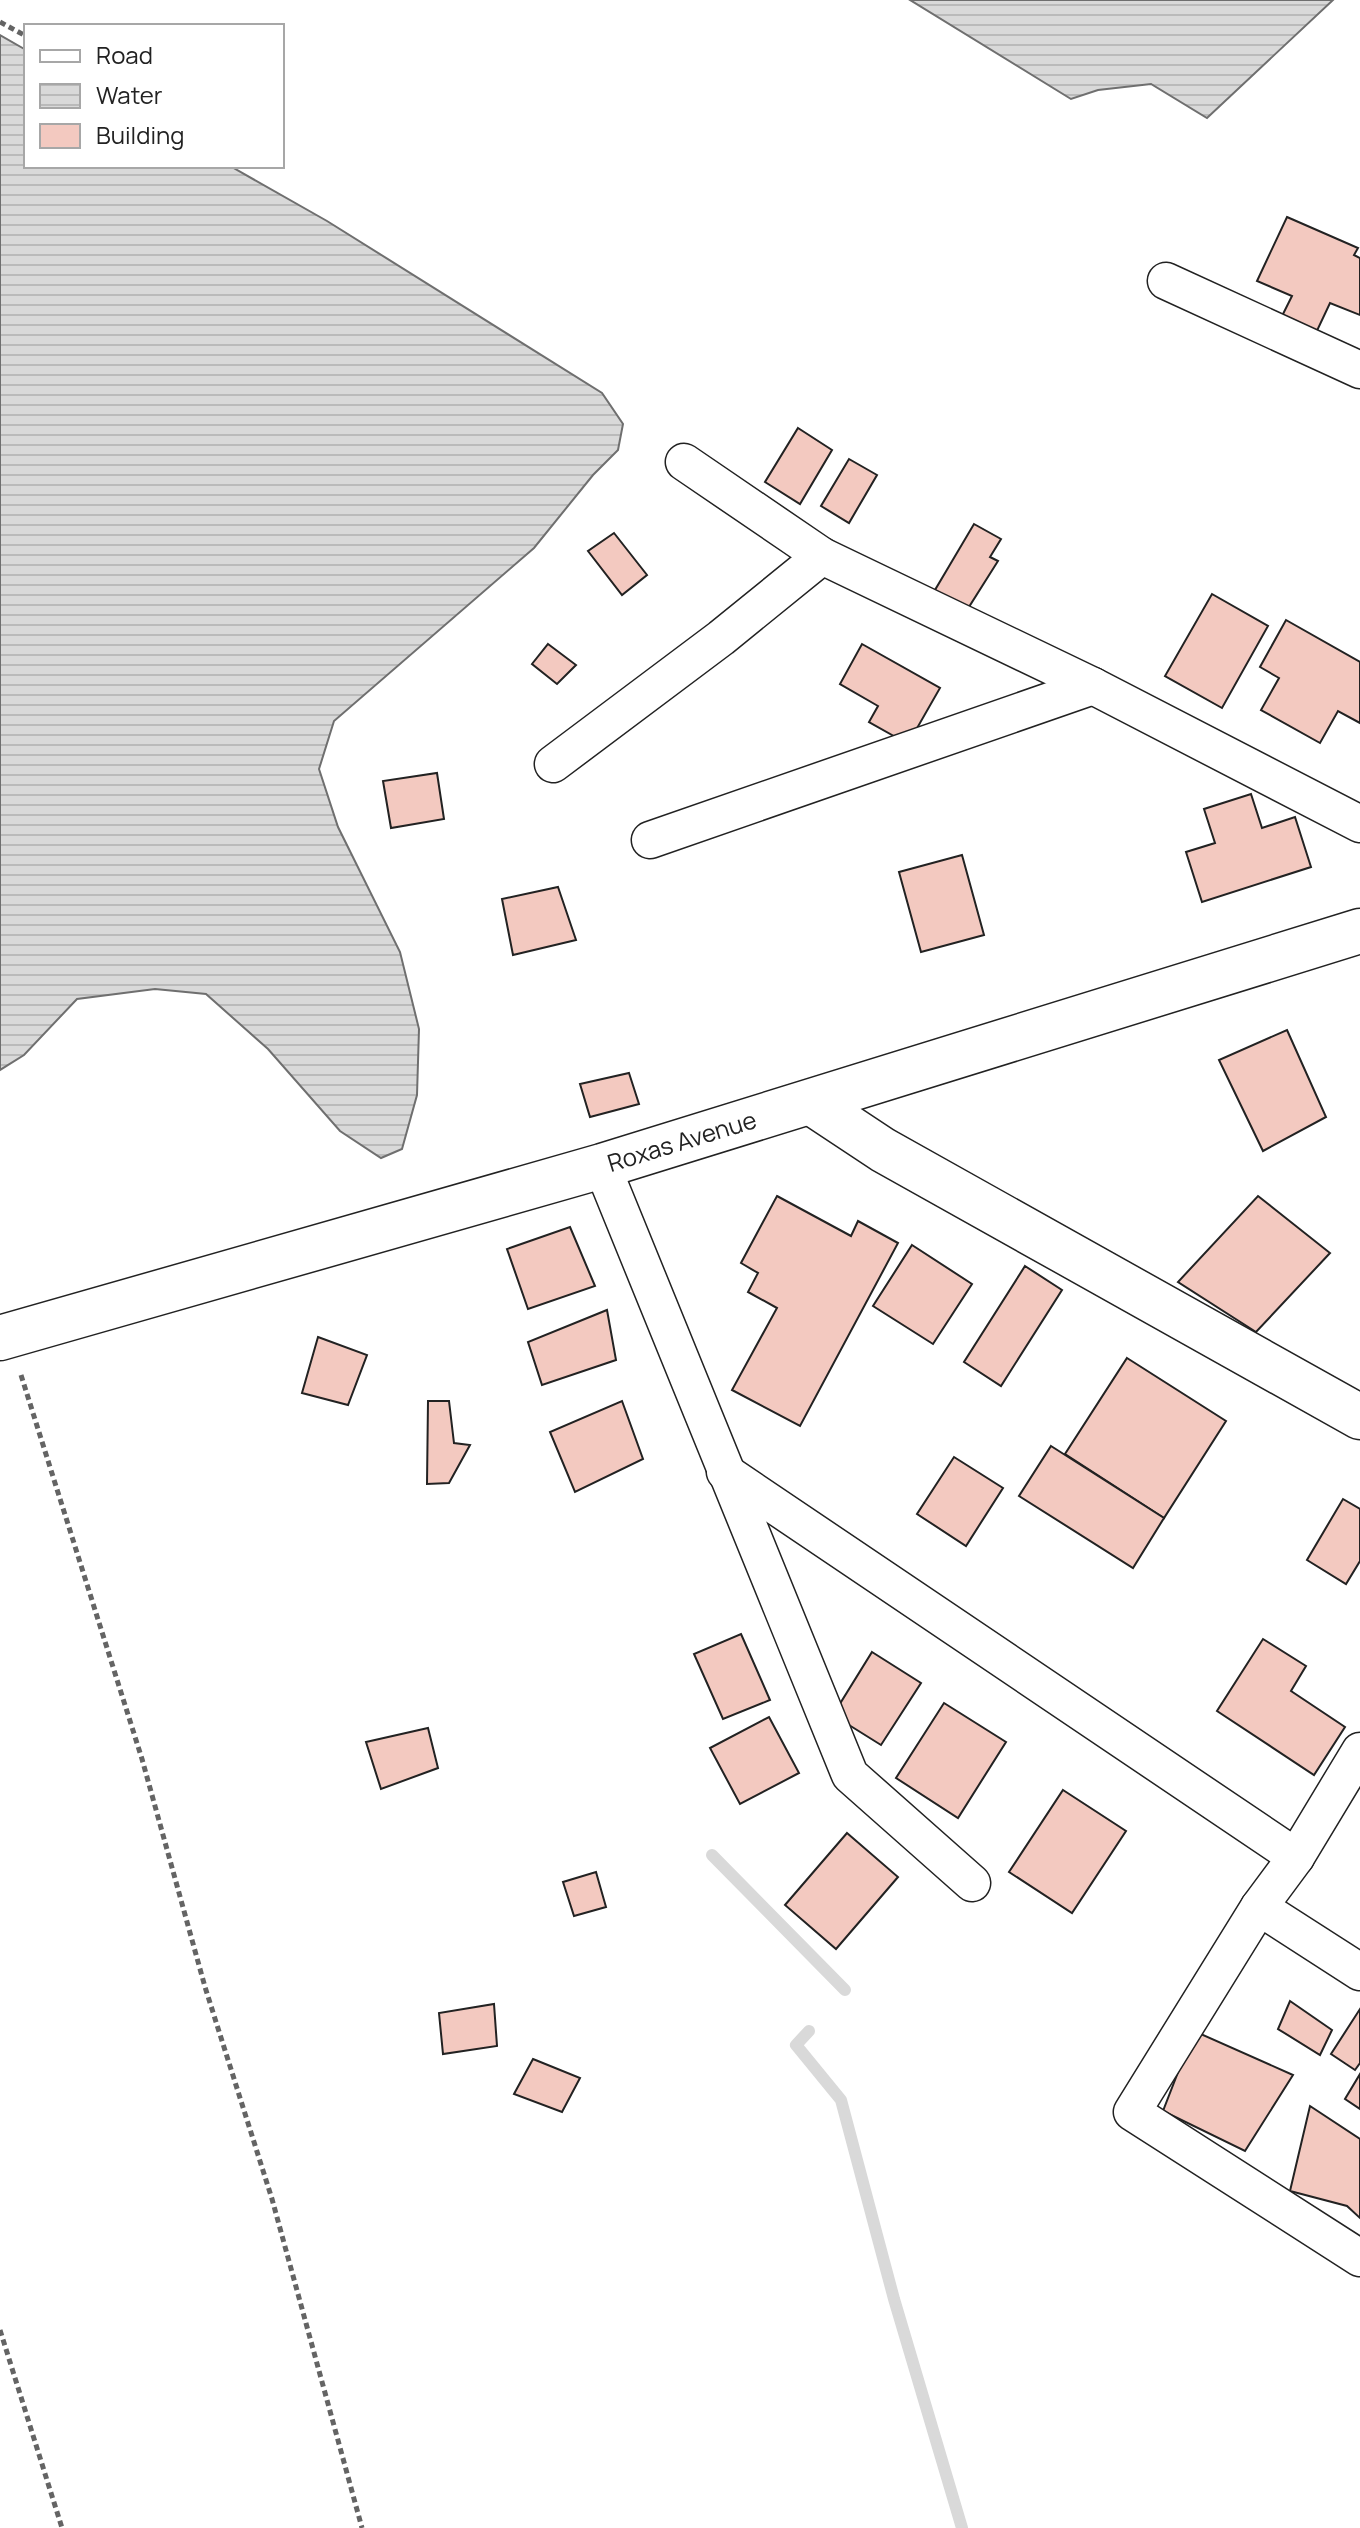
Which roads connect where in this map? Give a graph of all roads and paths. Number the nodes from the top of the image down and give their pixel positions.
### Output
1 (0, 22) edge
2 (24, 35) edge
3 (1166, 281) dead end
4 (1360, 370) edge
5 (684, 462) dead end
6 (822, 556) junction
7 (1093, 686) junction
8 (553, 764) dead end
9 (1360, 824) edge
10 (650, 840) dead end
11 (1360, 931) edge
12 (812, 1103) junction
13 (602, 1166) junction
14 (4, 1336) edge
15 (1360, 1417) edge
16 (725, 1472) junction
17 (1360, 1751) edge
18 (1296, 1857) junction
19 (972, 1883) dead end
20 (1259, 1907) junction
21 (1360, 1972) edge
22 (1360, 2258) edge
23 (0, 2330) edge
24 (62, 2528) edge
25 (362, 2528) edge

1 - 2 path
3 - 4 street
5 - 6 street
6 - 7 street
6 - 8 street
7 - 9 street
7 - 10 street
11 - 12 main road, Roxas Avenue
12 - 13 main road, Roxas Avenue
12 - 15 main road
13 - 14 main road, Roxas Avenue
13 - 16 street
14 - 25 path
16 - 18 street
16 - 19 street
17 - 18 street
18 - 20 street
20 - 21 street
20 - 22 street
23 - 24 path

